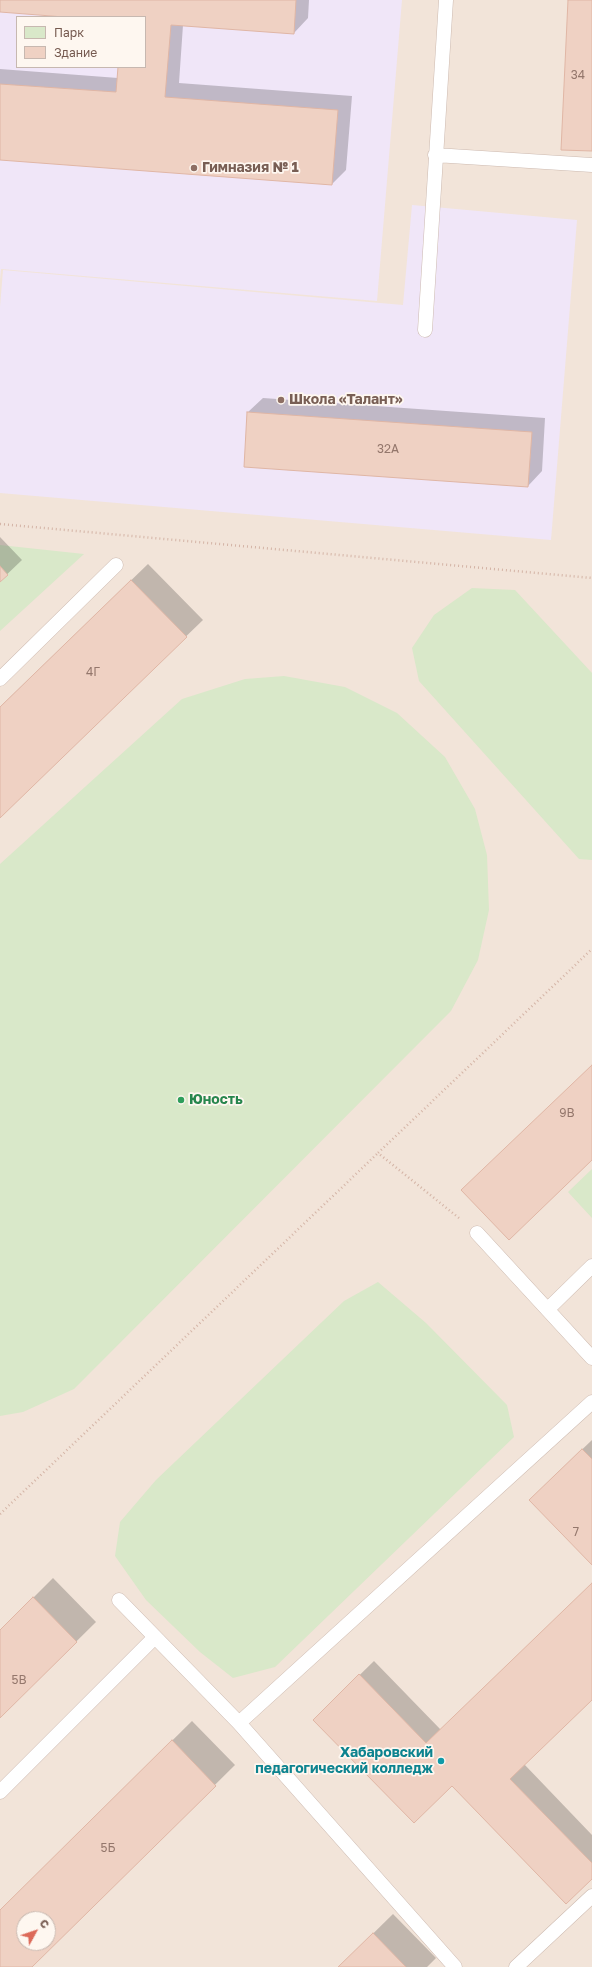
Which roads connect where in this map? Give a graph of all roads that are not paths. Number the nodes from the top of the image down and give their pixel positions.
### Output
1 (446, 0) edge
2 (436, 154) junction
3 (592, 165) edge
4 (425, 330) dead end
5 (116, 565) dead end
6 (0, 679) edge
7 (477, 1233) road end
8 (592, 1266) edge
9 (548, 1309) junction
10 (592, 1358) edge
11 (592, 1402) edge
12 (119, 1600) dead end
13 (155, 1637) junction
14 (239, 1723) junction
15 (0, 1792) edge
16 (592, 1896) edge
17 (455, 1967) edge
18 (516, 1967) edge

1 - 2 lane
2 - 3 lane
2 - 4 lane
5 - 6 lane
7 - 9 lane
8 - 9 lane
9 - 10 lane
11 - 14 lane
12 - 13 lane
13 - 14 lane
13 - 15 lane
14 - 17 lane
16 - 18 lane

